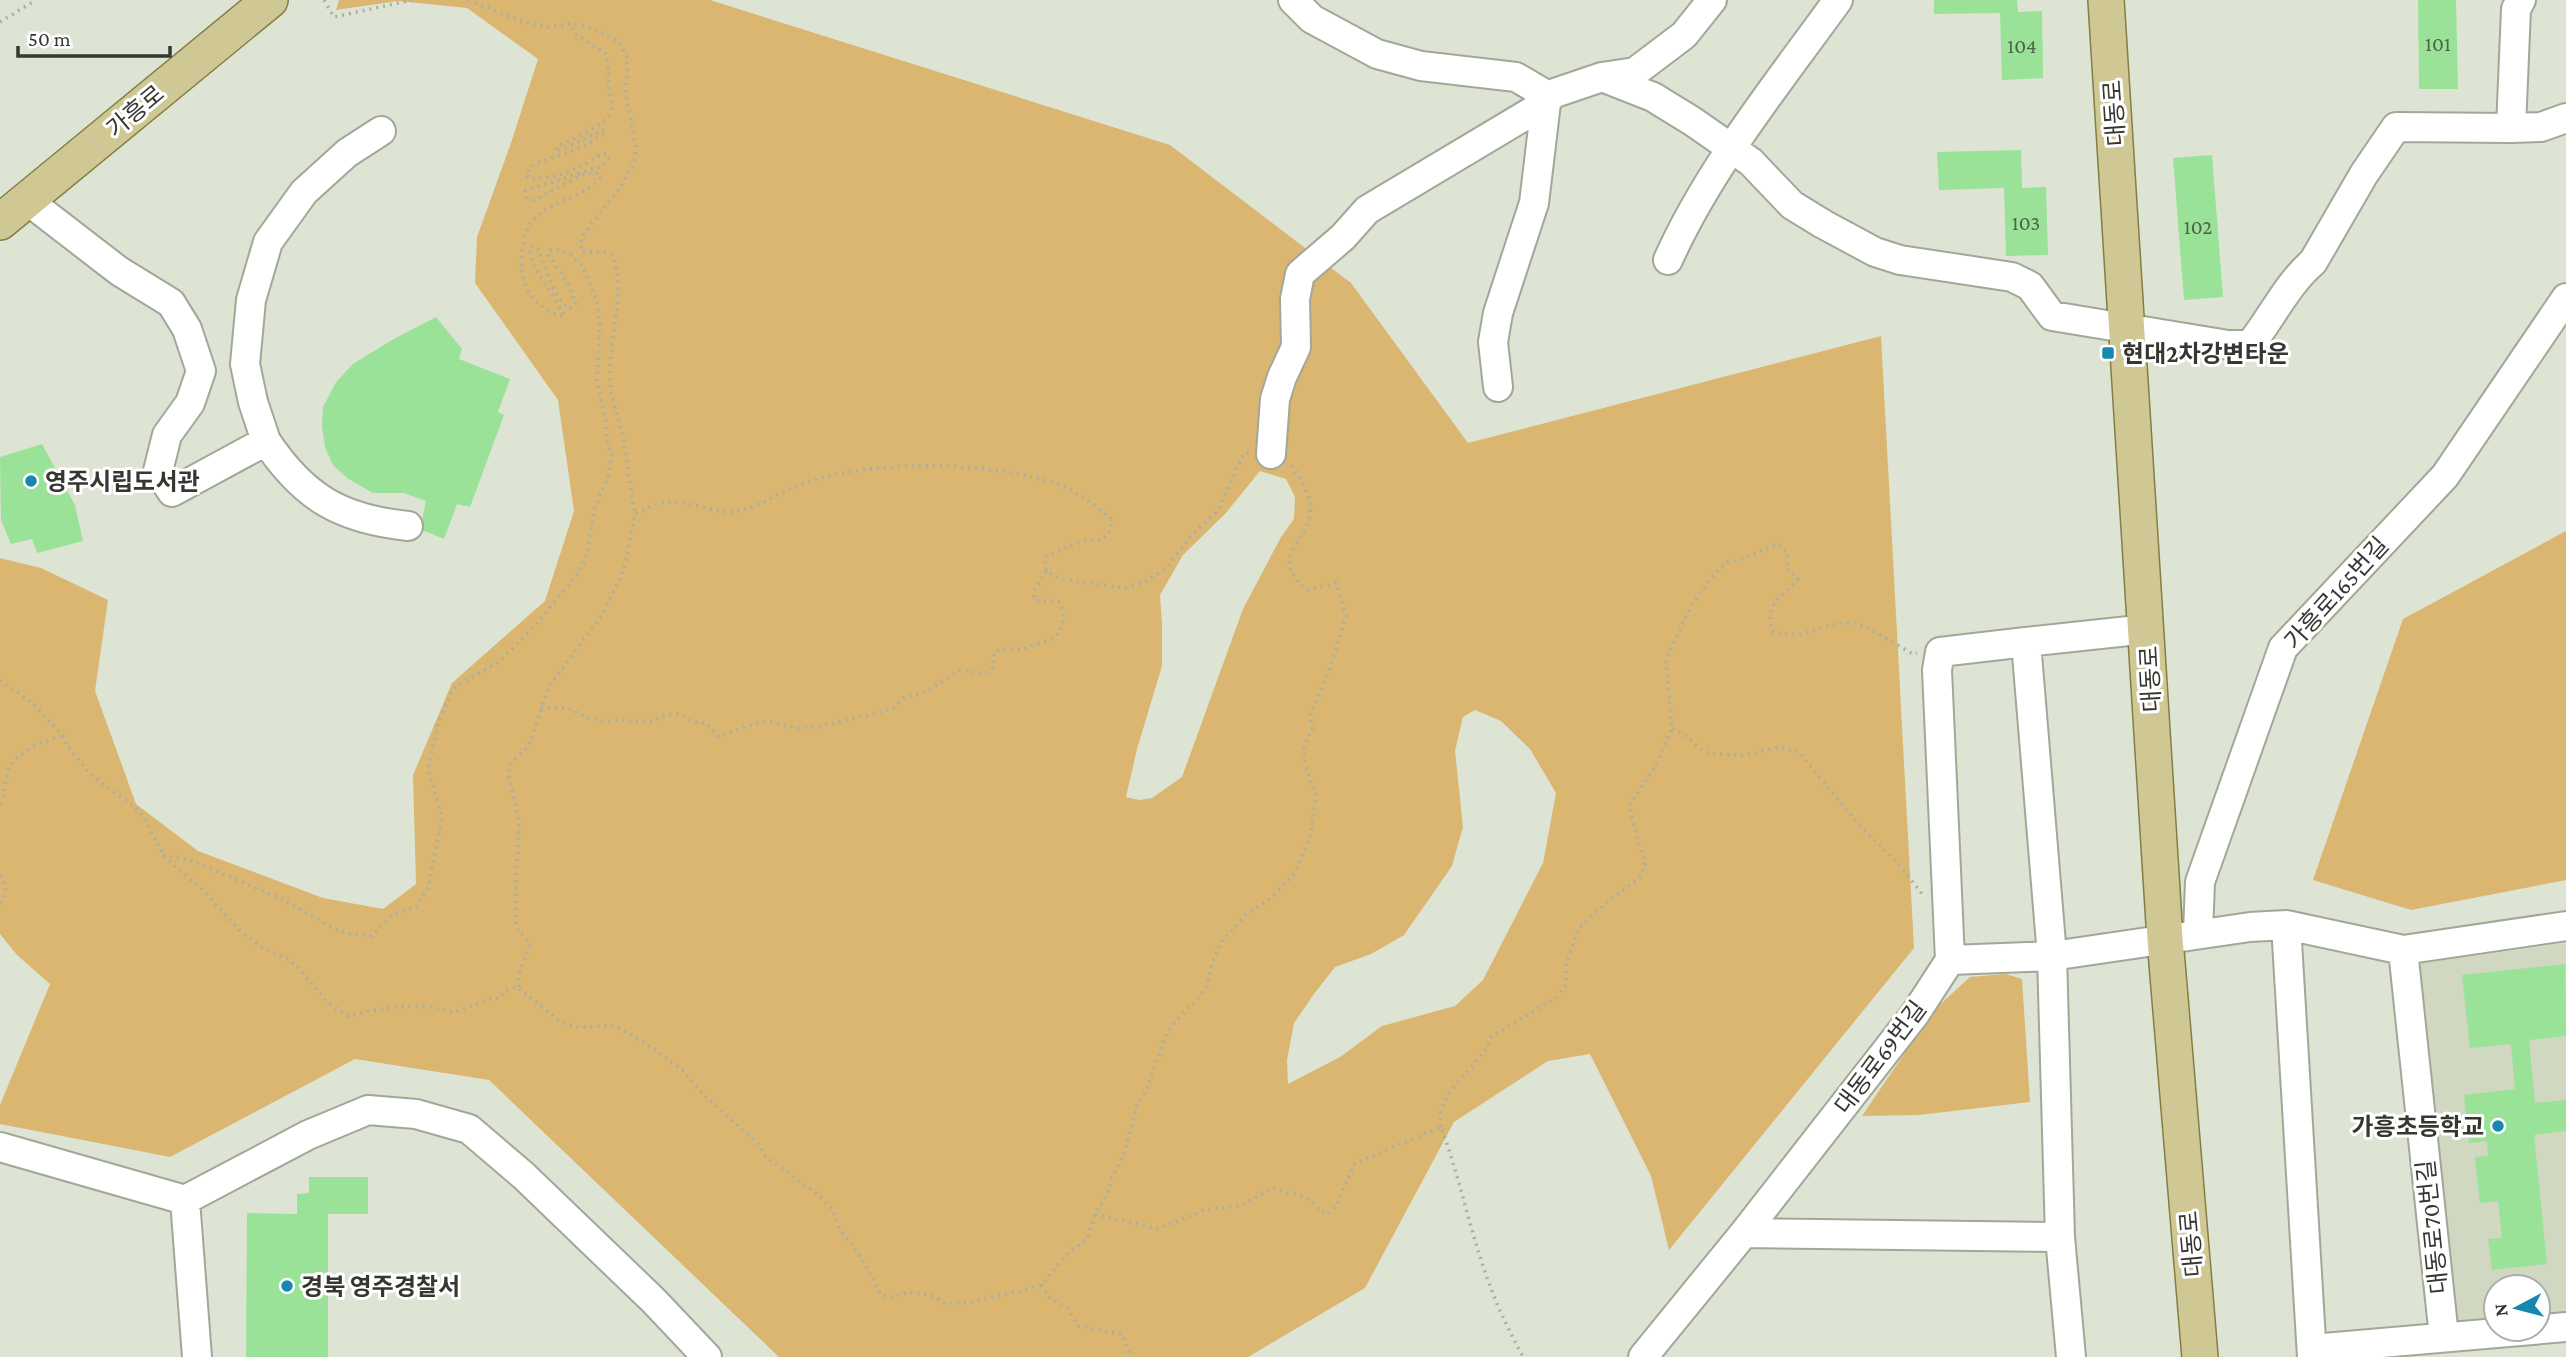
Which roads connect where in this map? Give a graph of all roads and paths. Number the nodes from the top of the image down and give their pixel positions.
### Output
1 (36, 0) edge
2 (270, 0) edge
3 (324, 0) edge
4 (412, 0) edge
5 (468, 0) edge
6 (1293, 0) edge
7 (1712, 0) edge
8 (1838, 0) edge
9 (2106, 0) edge
10 (2521, 0) edge
11 (0, 22) edge
12 (570, 24) junction
13 (1602, 77) junction
14 (1548, 100) junction
15 (2566, 118) edge
16 (2511, 128) junction
17 (381, 131) dead end
18 (1732, 148) junction
19 (27, 200) junction
20 (0, 222) edge
21 (1668, 260) dead end
22 (2566, 298) edge
23 (2128, 328) junction
24 (1498, 387) dead end
25 (266, 441) junction
26 (1271, 454) junction
27 (635, 513) junction
28 (408, 526) dead end
29 (1046, 571) junction
30 (2147, 629) junction
31 (2026, 642) junction
32 (1940, 652) junction
33 (0, 680) edge
34 (541, 708) junction
35 (1672, 729) junction
36 (63, 736) junction
37 (0, 804) edge
38 (163, 855) junction
39 (0, 876) edge
40 (1925, 899) dead end
41 (0, 903) edge
42 (2286, 925) junction
43 (2566, 926) edge
44 (2182, 936) junction
45 (2403, 950) junction
46 (2052, 956) junction
47 (1950, 960) junction
48 (519, 987) junction
49 (1441, 1127) junction
50 (0, 1147) edge
51 (186, 1200) junction
52 (1095, 1214) junction
53 (1744, 1233) junction
54 (2060, 1237) junction
55 (1041, 1285) junction
56 (2566, 1328) edge
57 (2444, 1337) junction
58 (2312, 1353) edge
59 (186, 1357) edge
60 (197, 1357) edge
61 (707, 1357) edge
62 (1131, 1357) edge
63 (1523, 1357) edge
64 (1643, 1357) edge
65 (1663, 1357) edge
66 (2071, 1357) edge
67 (2200, 1357) edge

1 - 11 path
2 - 19 main road, 가흥로
3 - 4 path
5 - 12 path
6 - 14 street
7 - 13 street
8 - 18 street
9 - 23 main road, 대동로
10 - 16 street
12 - 27 path
12 - 38 path
13 - 14 street
13 - 18 street
14 - 24 street
14 - 26 street
15 - 16 street
16 - 23 street
17 - 25 street
18 - 21 street
18 - 23 street
19 - 20 main road, 가흥로
19 - 25 street
22 - 44 street, 가흥로165번길
23 - 30 main road, 대동로
25 - 28 street
26 - 29 path
26 - 52 path
27 - 29 path
27 - 34 path
29 - 34 path
30 - 31 street
30 - 44 main road, 대동로
31 - 32 street
31 - 46 street
32 - 35 path
32 - 47 street
33 - 36 path
34 - 48 path
35 - 40 path
35 - 49 path
36 - 37 path
36 - 38 path
38 - 48 path
39 - 41 path
42 - 44 street
42 - 45 street
42 - 58 street
43 - 45 street
44 - 46 street
44 - 67 main road, 대동로
45 - 57 street, 대동로70번길
46 - 47 street
46 - 54 street
47 - 53 street, 대동로69번길
48 - 55 path
49 - 52 path
49 - 63 path
50 - 51 street
51 - 60 street
51 - 61 street
52 - 55 path
53 - 54 street
53 - 64 street, 대동로69번길
54 - 66 street
55 - 62 path
56 - 57 street
57 - 58 street
59 - 60 street
64 - 65 street, 대동로69번길

